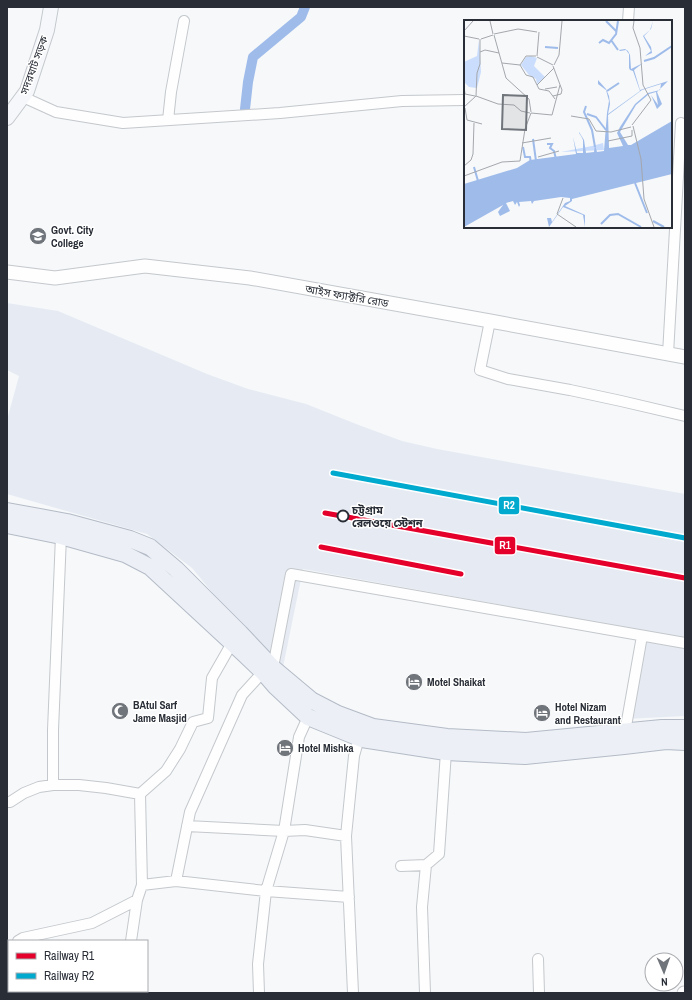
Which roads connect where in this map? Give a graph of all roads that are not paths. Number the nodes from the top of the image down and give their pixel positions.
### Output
1 (45, 7) edge
2 (51, 7) edge
3 (629, 7) edge
4 (628, 20) edge
5 (184, 21) dead end
6 (23, 97) junction
7 (464, 100) edge
8 (7, 108) edge
9 (7, 118) edge
10 (168, 120) junction
11 (679, 123) edge
12 (7, 272) edge
13 (490, 321) junction
14 (668, 354) junction
15 (685, 357) edge
16 (685, 416) edge
17 (7, 511) edge
18 (7, 526) edge
19 (61, 536) junction
20 (176, 569) junction
21 (163, 580) junction
22 (642, 636) junction
23 (232, 643) junction
24 (685, 643) edge
25 (269, 671) junction
26 (308, 717) junction
27 (685, 728) edge
28 (625, 732) junction
29 (359, 738) junction
30 (685, 742) edge
31 (446, 752) junction
32 (53, 785) junction
33 (140, 794) junction
34 (7, 802) edge
35 (187, 826) junction
36 (284, 831) junction
37 (346, 836) junction
38 (426, 865) junction
39 (401, 866) dead end
40 (176, 881) junction
41 (142, 885) junction
42 (266, 891) junction
43 (349, 897) junction
44 (137, 900) junction
45 (20, 940) edge
46 (131, 940) edge
47 (538, 959) dead end
48 (259, 993) edge
49 (353, 993) edge
50 (424, 993) edge
51 (539, 993) edge

1 - 8 main road, সদরঘাট সড়ক
2 - 6 main road, সদরঘাট সড়ক
3 - 4 street
5 - 10 street
6 - 9 main road, সদরঘাট সড়ক
6 - 10 street
7 - 10 street
11 - 14 street
12 - 13 street, আইস ফ্যাক্টরি রোড
13 - 14 street, আইস ফ্যাক্টরি রোড
13 - 16 street
14 - 15 street, আইস ফ্যাক্টরি রোড
17 - 20 main road
18 - 19 main road
19 - 21 main road
19 - 32 street
20 - 21 main road
20 - 25 main road
21 - 23 main road
22 - 24 street
22 - 25 street
22 - 28 street
23 - 25 main road
23 - 33 street
25 - 26 main road
25 - 28 main road
25 - 35 street
26 - 29 main road
26 - 36 street
27 - 28 main road
29 - 31 main road
29 - 37 street
30 - 31 main road
31 - 38 street
32 - 33 street
32 - 34 street
33 - 41 street
35 - 36 street
35 - 40 street
36 - 37 street
36 - 42 street
37 - 43 street
38 - 39 street
38 - 50 street
40 - 41 street
40 - 42 street
41 - 44 street
42 - 43 street
42 - 48 street
43 - 49 street
44 - 45 street
44 - 46 street
47 - 51 street

